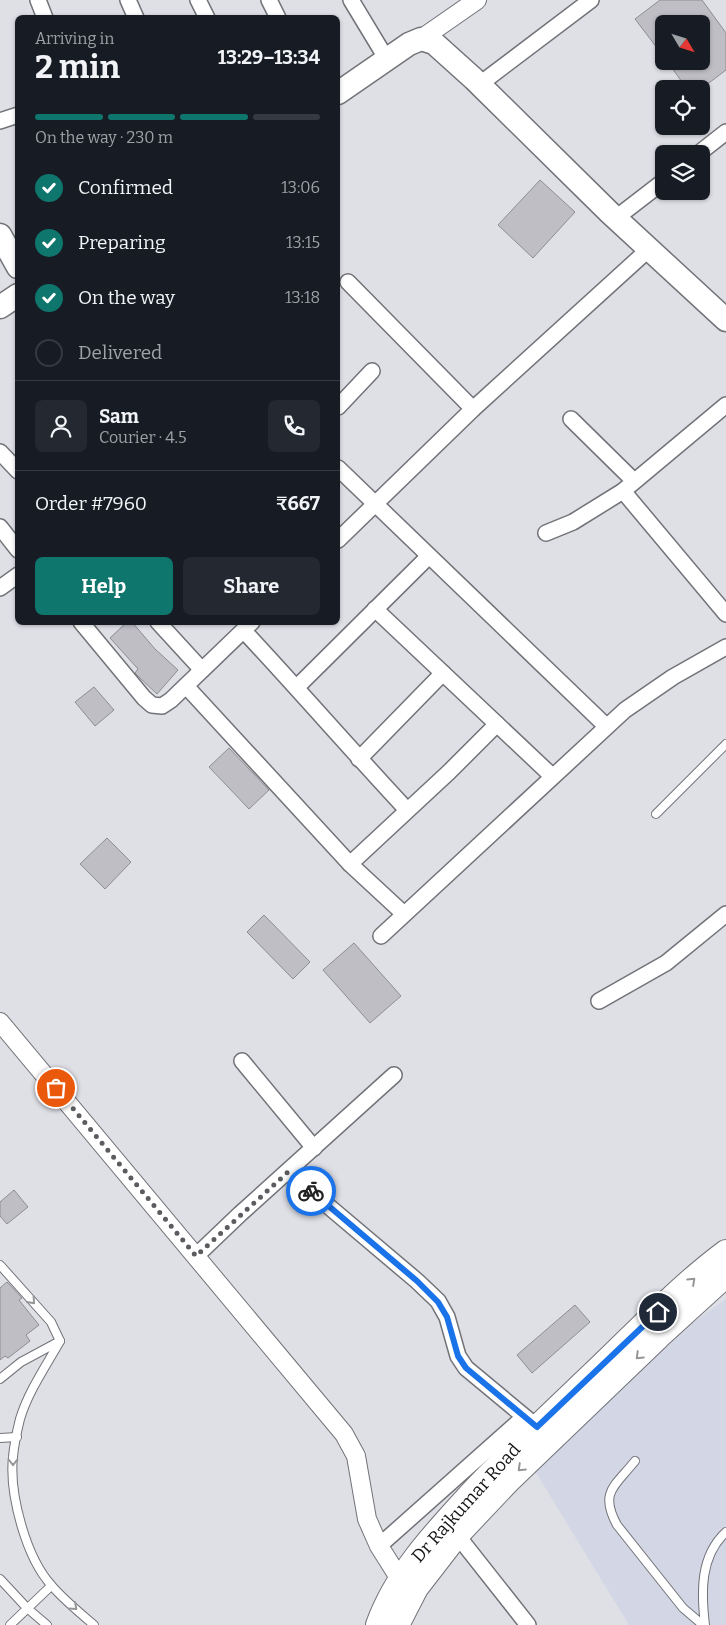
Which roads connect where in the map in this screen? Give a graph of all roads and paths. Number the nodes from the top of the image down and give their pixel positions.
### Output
1 (38, 0) edge
2 (128, 0) edge
3 (198, 0) edge
4 (269, 0) edge
5 (351, 0) edge
6 (477, 0) edge
7 (591, 0) edge
8 (44, 15) edge
9 (135, 15) edge
10 (206, 15) edge
11 (275, 15) edge
12 (421, 39) junction
13 (386, 58) junction
14 (477, 81) junction
15 (340, 92) edge
16 (15, 116) edge
17 (0, 120) edge
18 (726, 132) edge
19 (709, 145) edge
20 (655, 188) edge
21 (616, 218) junction
22 (0, 235) edge
23 (649, 249) junction
24 (15, 262) edge
25 (348, 282) dead end
26 (15, 297) edge
27 (0, 307) edge
28 (723, 312) edge
29 (372, 371) dead end
30 (340, 405) edge
31 (726, 406) edge
32 (474, 409) junction
33 (571, 419) dead end
34 (0, 452) edge
35 (15, 468) edge
36 (340, 470) edge
37 (629, 486) junction
38 (374, 505) junction
39 (0, 527) edge
40 (546, 533) dead end
41 (340, 538) edge
42 (15, 546) edge
43 (428, 557) junction
44 (15, 577) edge
45 (0, 588) edge
46 (375, 609) junction
47 (726, 614) edge
48 (83, 625) edge
49 (161, 625) edge
50 (248, 627) edge
51 (726, 647) edge
52 (202, 670) junction
53 (442, 672) junction
54 (186, 686) junction
55 (297, 687) junction
56 (497, 724) junction
57 (606, 726) junction
58 (726, 744) edge
59 (359, 759) junction
60 (552, 776) junction
61 (407, 810) junction
62 (656, 814) dead end
63 (350, 864) junction
64 (404, 914) junction
65 (726, 914) edge
66 (381, 936) dead end
67 (599, 1001) dead end
68 (0, 1023) edge
69 (242, 1061) dead end
70 (394, 1075) dead end
71 (314, 1148) junction
72 (288, 1172) junction
73 (726, 1252) edge
74 (196, 1256) junction
75 (0, 1265) edge
76 (725, 1278) edge
77 (60, 1341) junction
78 (0, 1379) edge
79 (531, 1422) junction
80 (17, 1437) junction
81 (0, 1438) edge
82 (636, 1461) dead end
83 (726, 1532) edge
84 (457, 1535) junction
85 (379, 1546) junction
86 (0, 1579) edge
87 (408, 1583) junction
88 (51, 1586) junction
89 (27, 1608) junction
90 (10, 1625) edge
91 (47, 1625) edge
92 (94, 1625) edge
93 (378, 1625) edge
94 (397, 1625) edge
95 (528, 1625) edge
96 (704, 1625) edge

1 - 8 street
2 - 9 street
3 - 10 street
4 - 11 street
5 - 13 street
6 - 12 street
7 - 14 street
12 - 13 main road
12 - 14 main road
13 - 15 main road
14 - 21 main road
16 - 17 street
18 - 19 street
20 - 21 street
21 - 23 main road
22 - 24 main road
23 - 28 main road
23 - 32 street
25 - 32 street
26 - 27 main road
29 - 30 street
31 - 37 street
32 - 38 street
33 - 37 street
34 - 35 street
36 - 38 street
37 - 40 street
37 - 47 street
38 - 41 street
38 - 43 street
39 - 42 street
43 - 46 street
43 - 57 street
44 - 45 street
46 - 53 street
46 - 55 street
48 - 54 street
49 - 52 street
50 - 52 street
50 - 55 street
51 - 57 street
52 - 54 street
53 - 56 street
53 - 59 street
54 - 63 street
55 - 59 street
56 - 60 street
56 - 61 street
57 - 60 street
58 - 62 lane
59 - 61 street
60 - 64 street
61 - 63 street
63 - 64 street
64 - 66 street
65 - 67 street
68 - 74 street
69 - 71 street
70 - 71 street
71 - 72 street
72 - 74 street
72 - 79 street
79 -> 73 highway, Dr Rajkumar Road
74 - 85 street
75 -> 77 lane
76 -> 84 highway, Dr Rajkumar Road
77 - 78 lane
77 - 80 lane
79 - 85 street
79 - 87 highway, Dr Rajkumar Road
80 - 81 lane
80 -> 88 lane
82 - 96 lane
83 - 96 lane
84 - 87 highway, Dr Rajkumar Road
84 - 95 street
85 - 87 street
86 - 89 lane
87 - 93 highway, Dr Rajkumar Road
87 - 94 highway, Dr Rajkumar Road
88 - 89 lane
88 -> 92 lane
89 - 90 lane
89 - 91 lane

